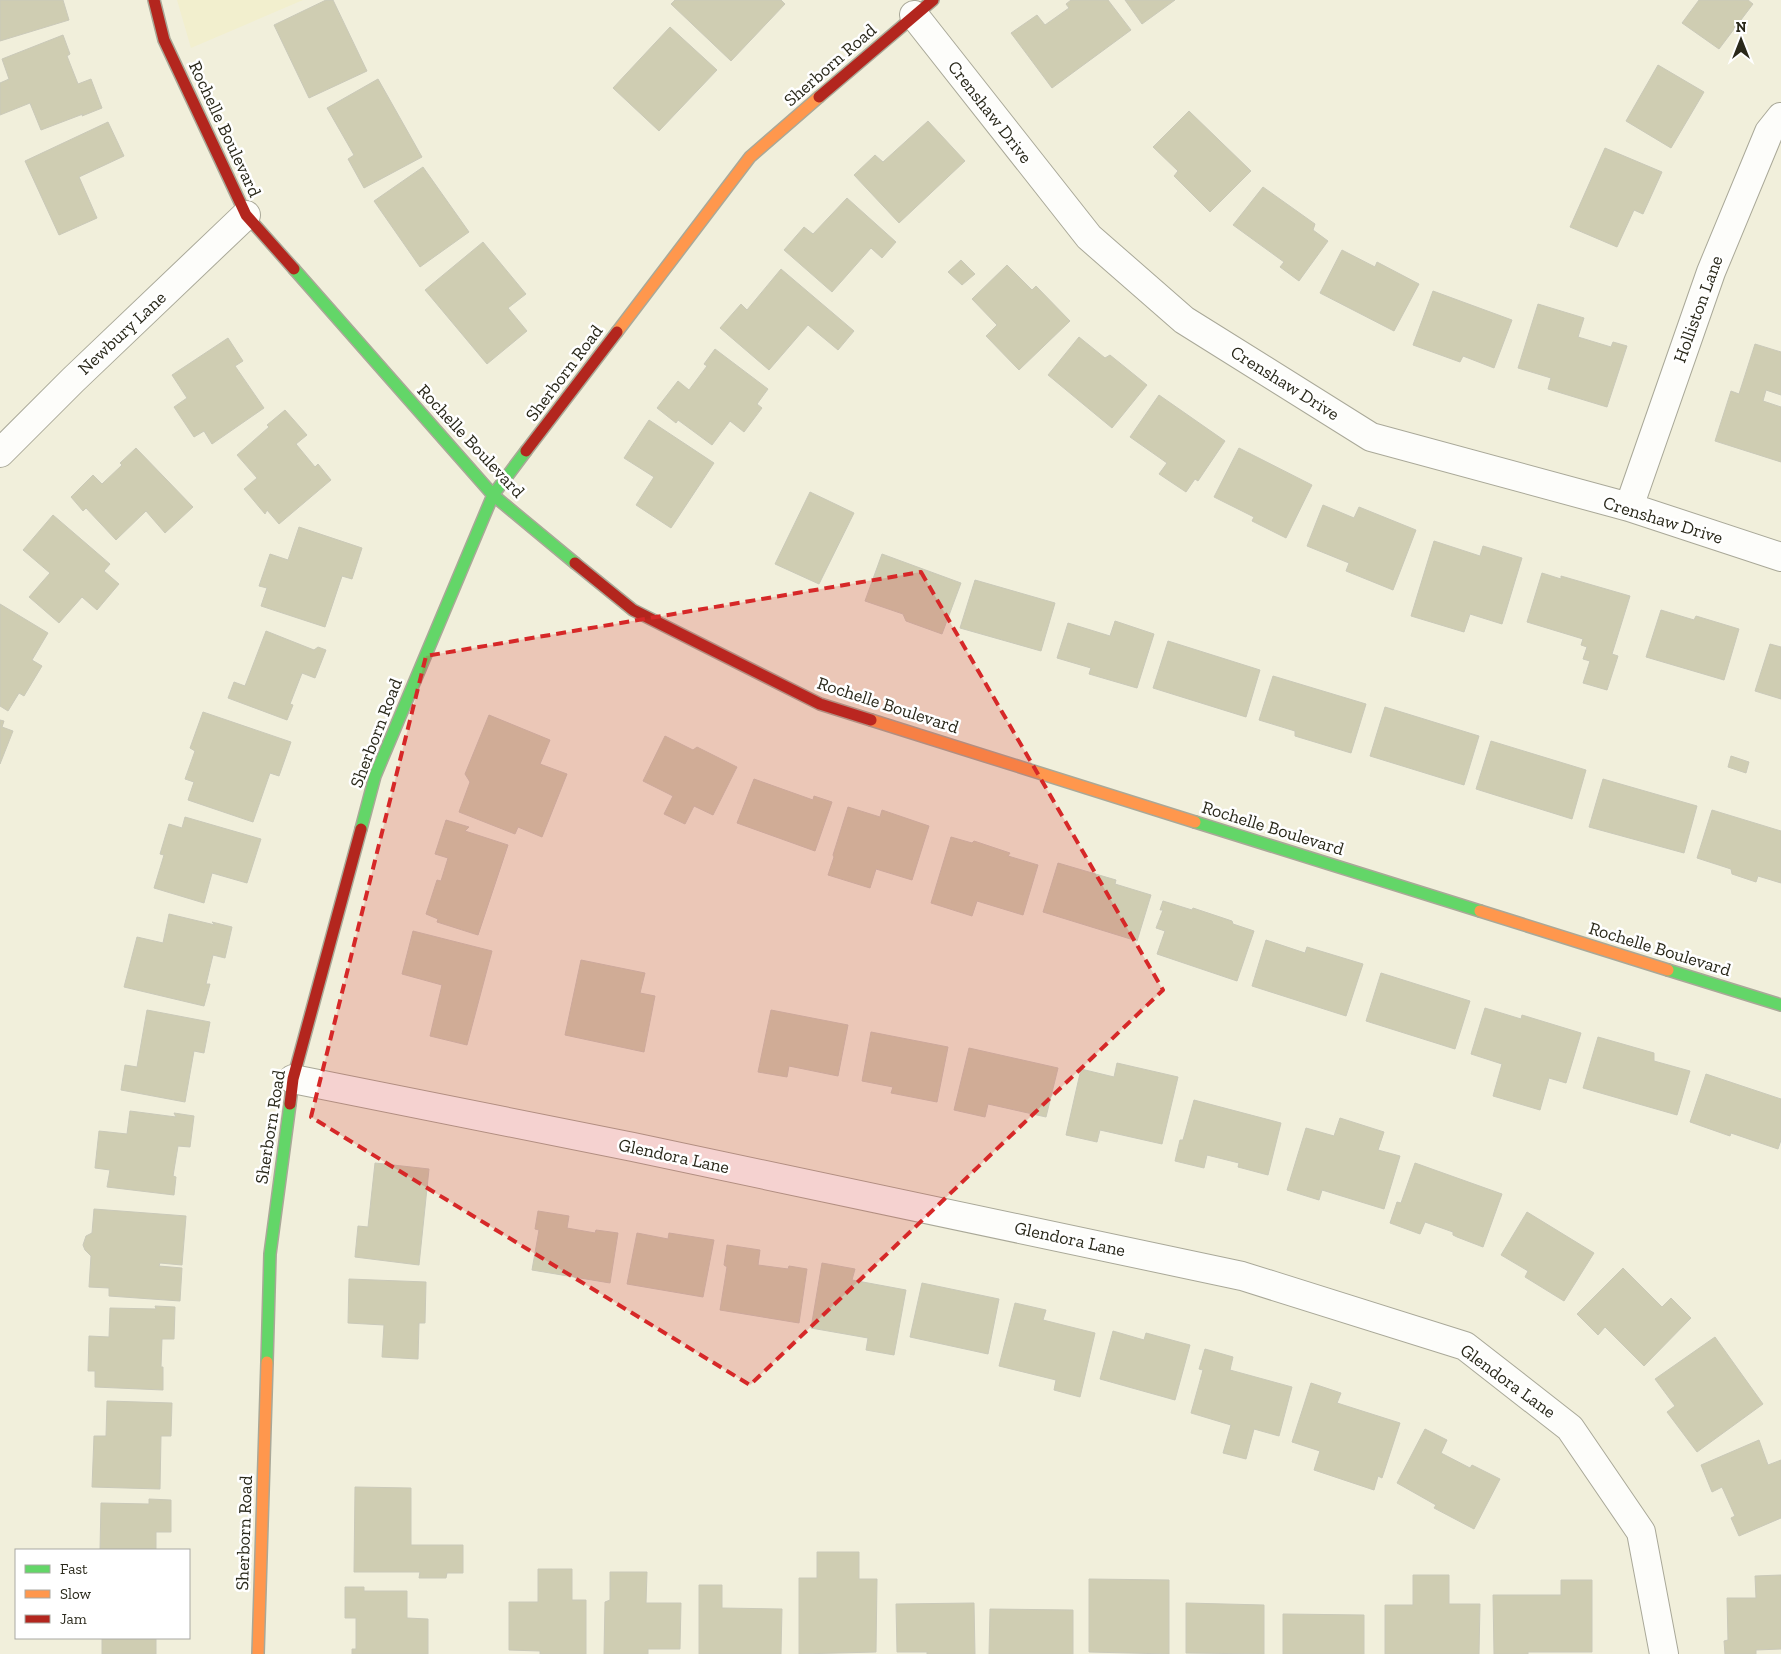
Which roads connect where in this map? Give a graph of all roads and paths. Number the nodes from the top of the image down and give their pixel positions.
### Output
1 (154, 0) edge
2 (924, 7) edge
3 (1781, 117) edge
4 (246, 215) junction
5 (0, 453) edge
6 (492, 496) junction
7 (1629, 507) junction
8 (1781, 557) edge
9 (1781, 1006) edge
10 (293, 1079) junction
11 (258, 1654) edge
12 (1664, 1654) edge

1 - 4 street, Rochelle Boulevard
2 - 6 street, Sherborn Road
2 - 7 street, Crenshaw Drive
3 - 7 street, Holliston Lane
4 - 5 street, Newbury Lane
4 - 6 street, Rochelle Boulevard
6 - 9 street, Rochelle Boulevard
6 - 10 street, Sherborn Road
7 - 8 street, Crenshaw Drive
10 - 11 street, Sherborn Road
10 - 12 street, Glendora Lane

